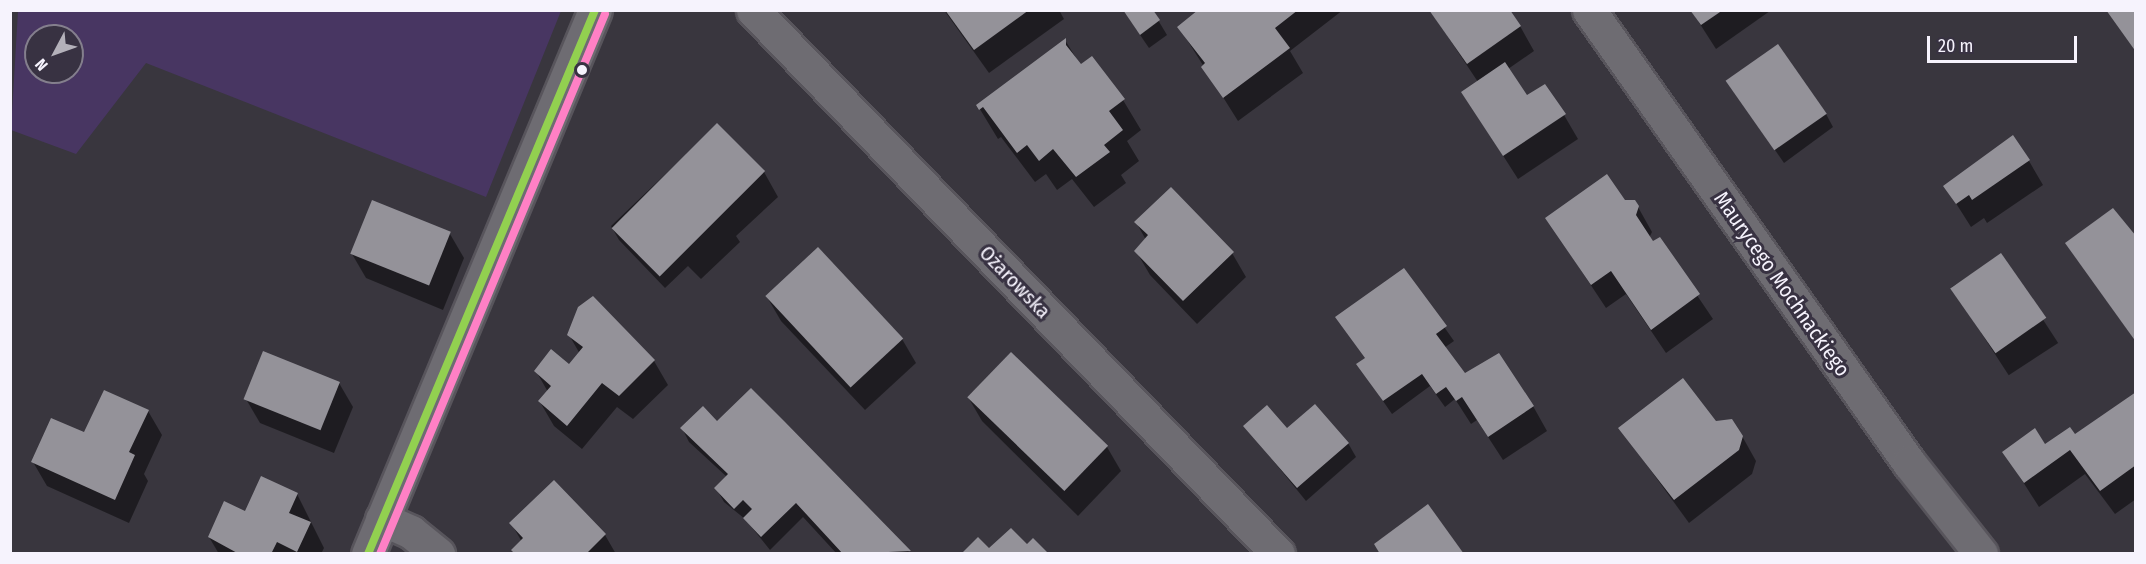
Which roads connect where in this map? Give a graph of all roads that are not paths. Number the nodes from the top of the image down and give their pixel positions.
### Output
1 (595, 10) edge
2 (753, 10) edge
3 (1589, 10) edge
4 (382, 519) junction
5 (368, 554) edge
6 (438, 554) edge
7 (1278, 554) edge
8 (1982, 554) edge

1 - 4 street
2 - 7 street, Ożarowska
3 - 8 street, Maurycego Mochnackiego
4 - 5 street
4 - 6 street

